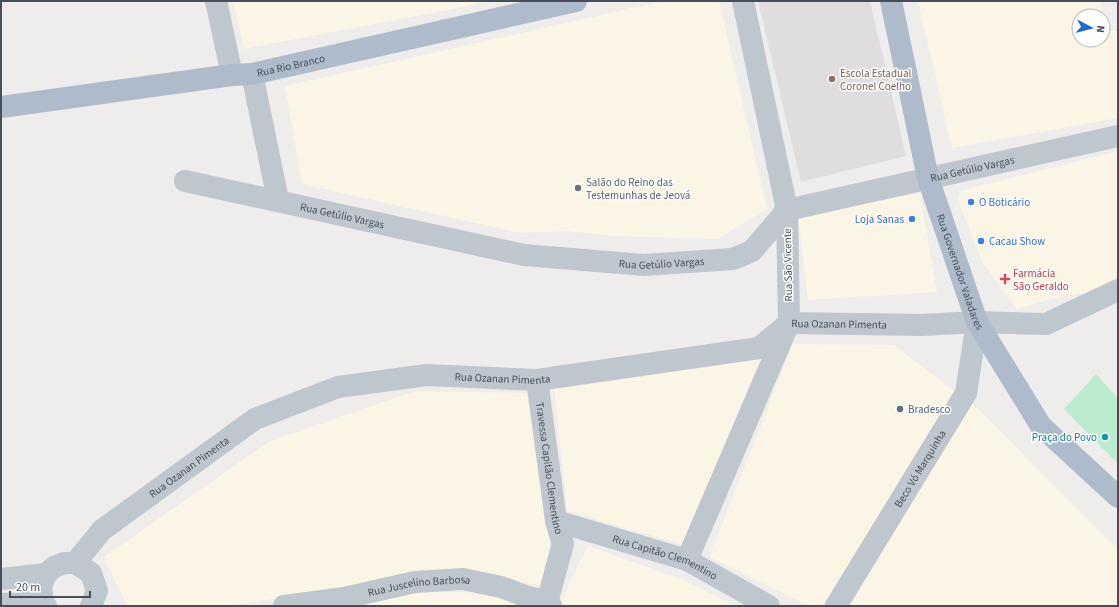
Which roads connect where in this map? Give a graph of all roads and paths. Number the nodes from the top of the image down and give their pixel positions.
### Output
1 (216, 1) edge
2 (576, 1) edge
3 (742, 1) edge
4 (891, 1) edge
5 (242, 74) junction
6 (1, 107) edge
7 (1118, 136) edge
8 (928, 178) junction
9 (185, 181) dead end
10 (278, 200) junction
11 (787, 210) junction
12 (1118, 290) edge
13 (977, 322) junction
14 (790, 323) junction
15 (537, 380) junction
16 (1118, 497) edge
17 (556, 521) junction
18 (687, 560) junction
19 (75, 563) junction
20 (46, 574) junction
21 (1, 579) edge
22 (1, 604) edge
23 (45, 604) edge
24 (317, 604) edge
25 (549, 604) edge
26 (91, 606) edge
27 (284, 606) edge
28 (769, 606) edge
29 (836, 606) edge

1 - 5 street
2 - 5 main road, Rua Rio Branco
3 - 11 street, Rua São Vicente
4 - 8 main road, Rua Governador Valadares
5 - 6 main road, Rua Rio Branco
5 - 10 street
7 - 8 street, Rua Getúlio Vargas
8 - 11 street, Rua Getúlio Vargas
8 - 13 main road, Rua Governador Valadares
9 - 10 street, Rua Getúlio Vargas
10 - 11 street, Rua Getúlio Vargas
11 - 14 street, Rua São Vicente
12 - 13 street
13 - 14 street, Rua Ozanan Pimenta
13 - 16 main road, Rua Governador Valadares
13 - 29 street, Beco Vó Marquinha
14 - 15 street, Rua Ozanan Pimenta
14 - 18 street, Rua São Vicente
15 - 17 street, Travessa Capitão Clementino
15 - 19 street, Rua Ozanan Pimenta
17 - 18 street, Rua Capitão Clementino
17 - 25 street, Travessa Capitão Clementino
18 - 28 street, Rua Capitão Clementino
19 - 20 street
19 - 26 street
20 - 21 street
20 - 23 street
22 - 23 street
24 - 25 street, Rua Juscelino Barbosa
24 - 27 street, Rua Juscelino Barbosa

